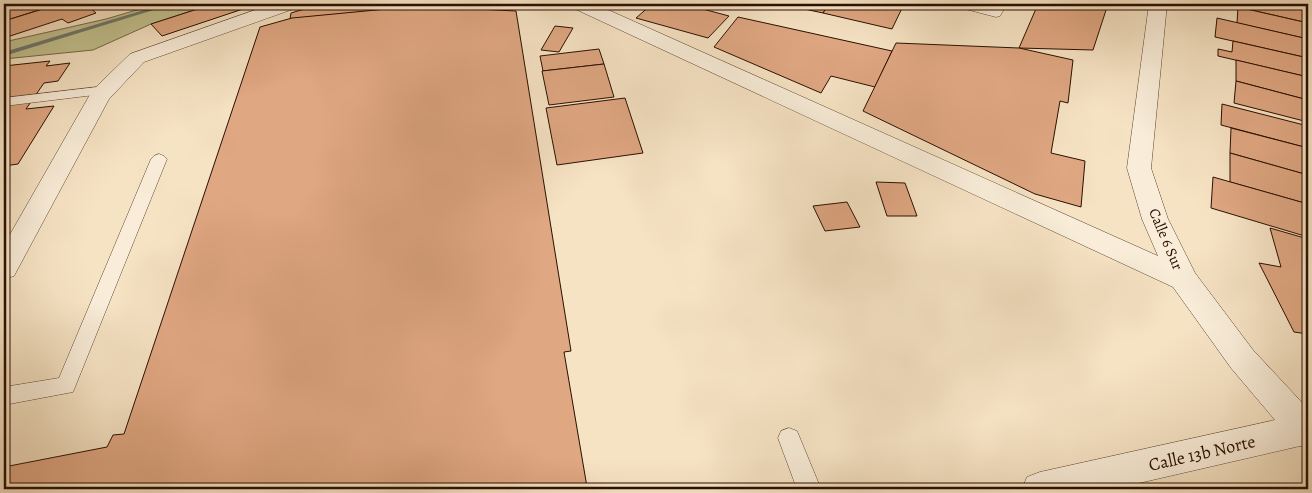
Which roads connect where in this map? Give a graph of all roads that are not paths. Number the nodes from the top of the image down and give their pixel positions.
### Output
1 (288, 4) edge
2 (580, 4) edge
3 (958, 4) edge
4 (1001, 4) edge
5 (1158, 4) edge
6 (106, 90) junction
7 (4, 102) edge
8 (159, 159) dead end
9 (4, 268) edge
10 (1183, 279) junction
11 (4, 396) edge
12 (1306, 431) edge
13 (789, 438) dead end
14 (809, 489) edge
15 (1040, 489) edge

1 - 6 street
2 - 10 street
3 - 4 lane
5 - 10 street, Calle 6 Sur
6 - 7 lane
6 - 9 street
8 - 11 lane
10 - 12 street, Calle 6 Sur
12 - 15 street, Calle 13b Norte
13 - 14 lane

